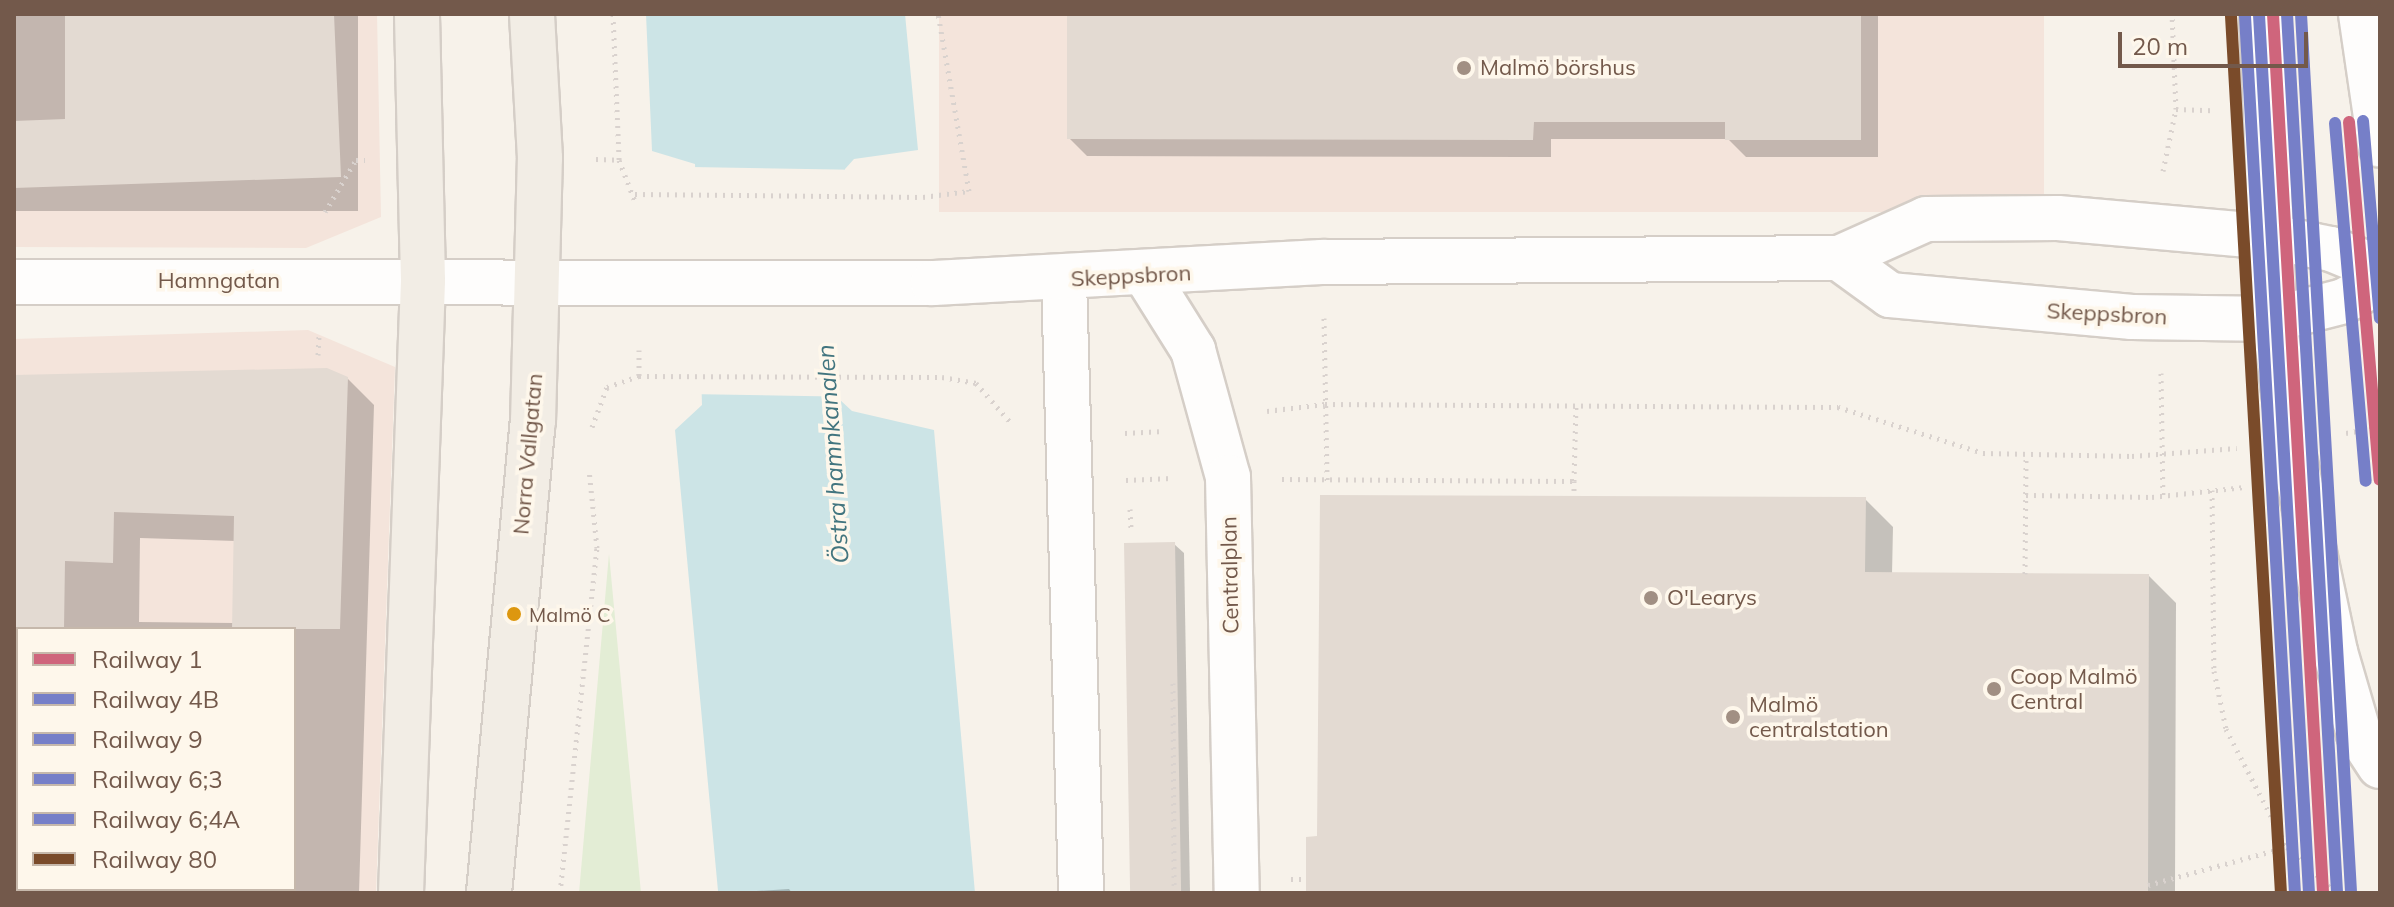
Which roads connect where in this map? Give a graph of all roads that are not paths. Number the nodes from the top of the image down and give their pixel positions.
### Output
1 (417, 14) edge
2 (532, 14) edge
3 (2262, 14) edge
4 (2361, 14) edge
5 (2380, 145) edge
6 (2271, 237) junction
7 (1839, 258) junction
8 (2380, 269) edge
9 (1146, 275) junction
10 (423, 280) junction
11 (538, 280) junction
12 (1064, 280) junction
13 (2380, 281) edge
14 (14, 282) edge
15 (2274, 319) junction
16 (2380, 766) edge
17 (401, 893) edge
18 (489, 893) edge
19 (1081, 893) edge
20 (1237, 893) edge

1 - 10 main road
2 - 11 main road, Norra Vallgatan
3 - 6 street
4 - 5 street
6 - 7 street, Skeppsbron
6 - 8 street, Skeppsbron
6 - 15 street
7 - 9 street, Skeppsbron
7 - 15 street, Skeppsbron
9 - 12 street, Skeppsbron
9 - 20 street, Centralplan
10 - 11 street, Skeppsbron
10 - 14 street, Hamngatan
10 - 17 main road
11 - 12 street, Skeppsbron
11 - 18 main road, Norra Vallgatan
12 - 19 street
13 - 15 street, Skeppsbron
15 - 16 street

